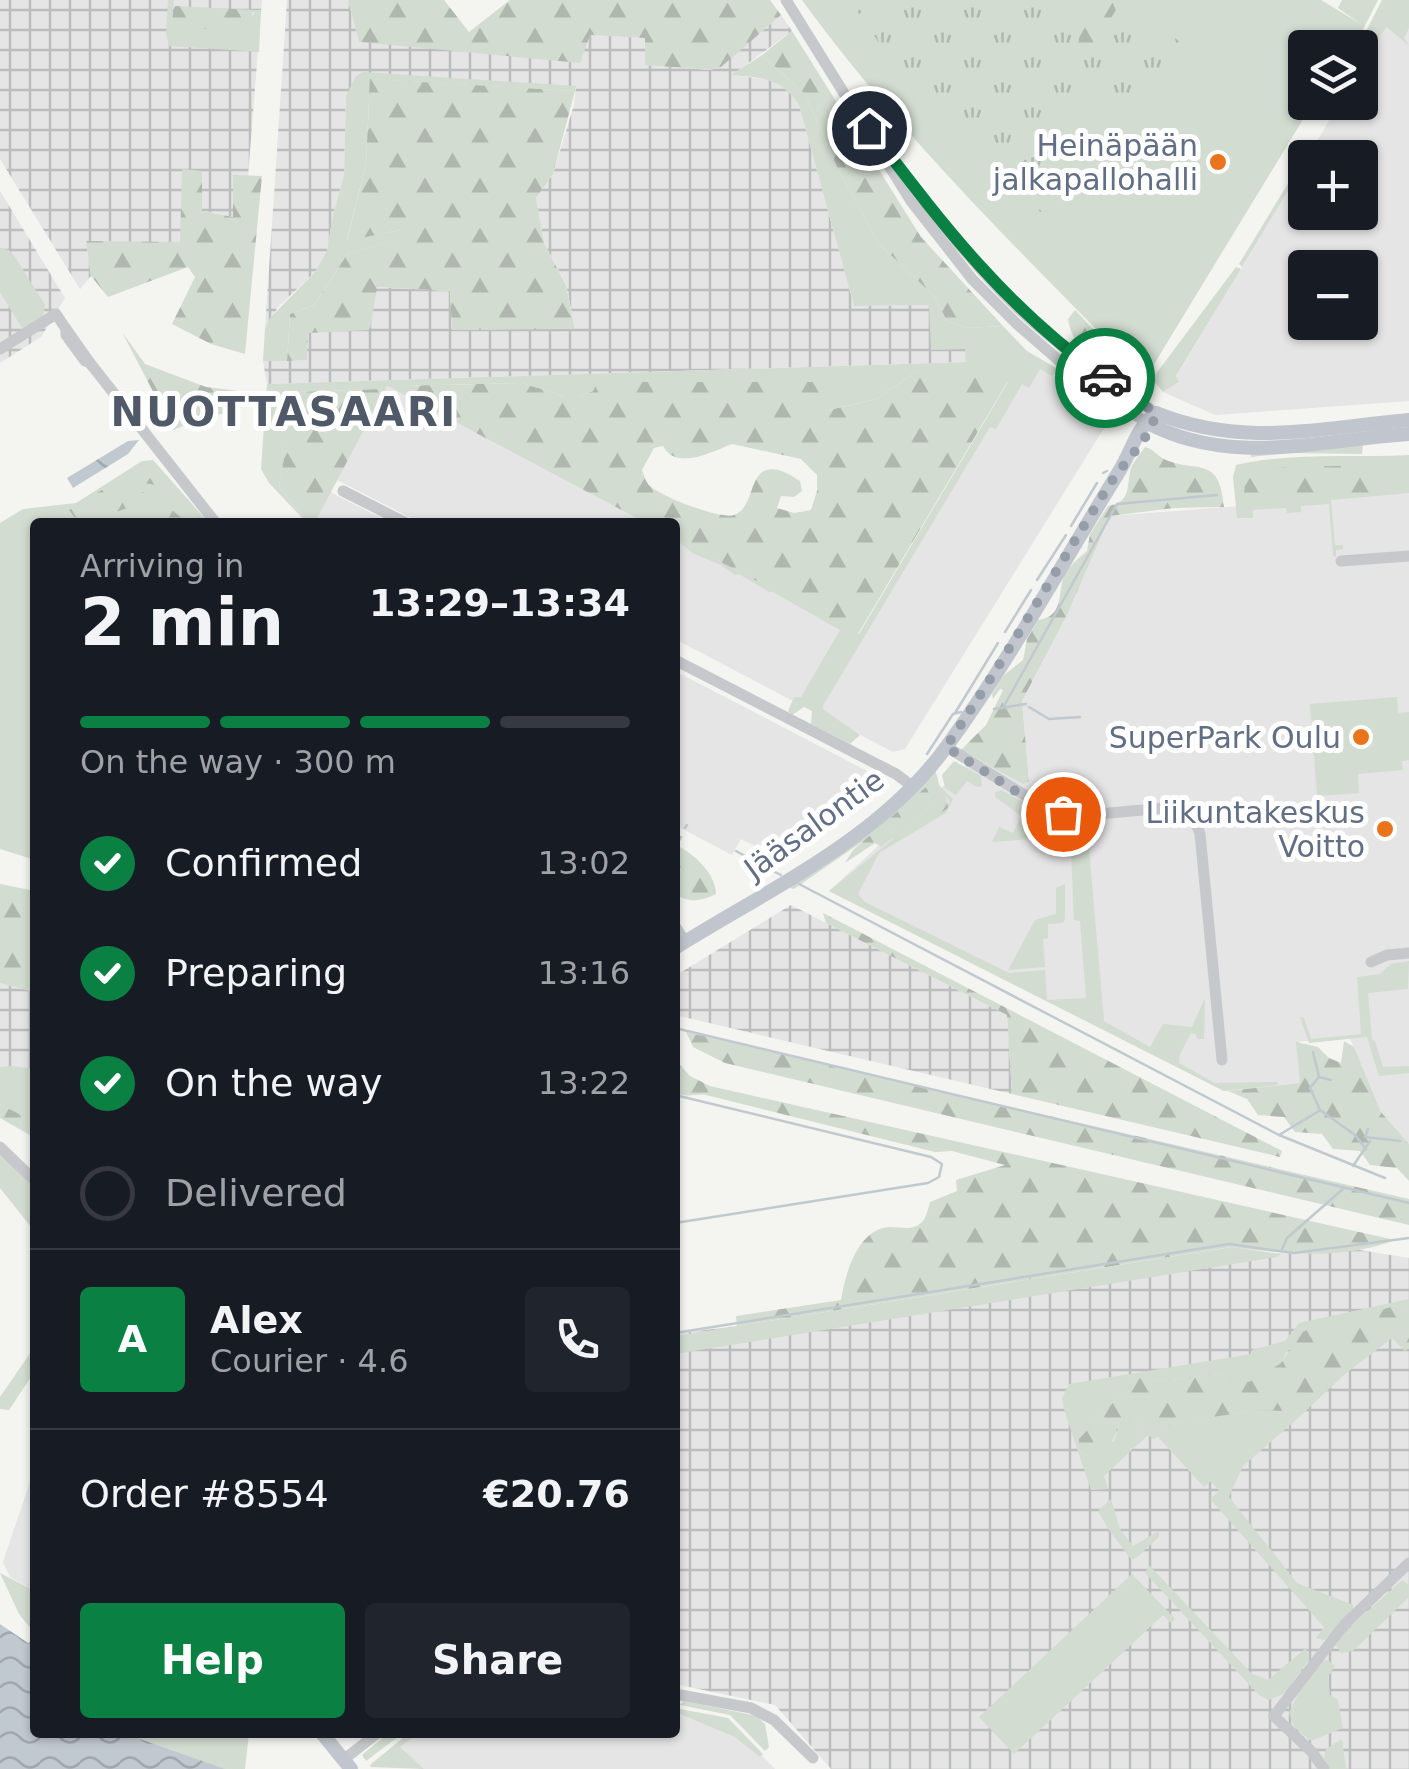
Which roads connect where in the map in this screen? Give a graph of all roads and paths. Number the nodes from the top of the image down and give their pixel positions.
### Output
1 (786, 0) edge
2 (0, 348) edge
3 (1151, 420) junction
4 (1409, 420) edge
5 (1409, 434) edge
6 (342, 490) dead end
7 (213, 518) edge
8 (396, 518) edge
9 (1409, 556) edge
10 (1341, 561) dead end
11 (680, 663) edge
12 (946, 747) junction
13 (912, 786) junction
14 (680, 945) edge
15 (1409, 952) edge
16 (1371, 962) dead end
17 (1222, 1060) dead end
18 (0, 1147) edge
19 (30, 1176) edge
20 (1409, 1564) edge
21 (680, 1695) edge
22 (326, 1738) edge
23 (374, 1738) edge
24 (813, 1758) dead end
25 (347, 1764) edge
26 (1324, 1769) edge

1 - 3 street
2 - 7 street
3 - 4 main road
3 - 5 main road
3 - 12 main road, Jääsalontie
6 - 8 street
9 - 10 street
11 - 13 street
12 - 13 main road, Jääsalontie
12 - 17 street
13 - 14 main road, Jääsalontie
15 - 16 street
18 - 19 street
20 - 26 street
21 - 24 street
22 - 25 main road
23 - 25 street

